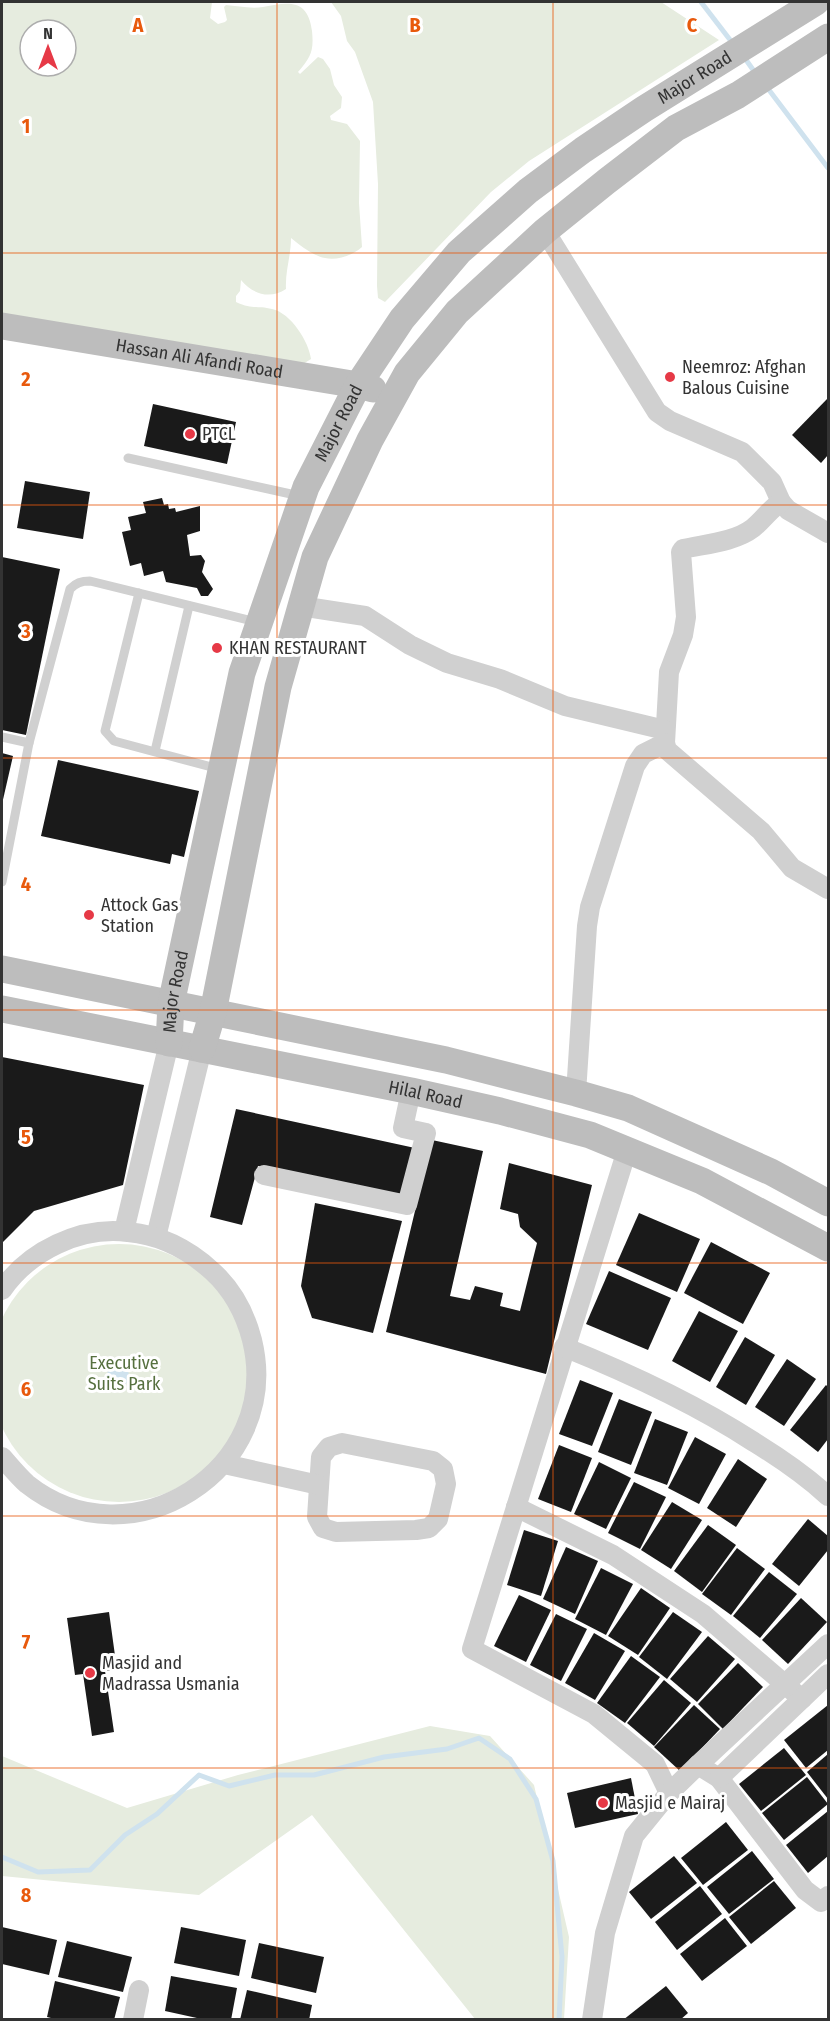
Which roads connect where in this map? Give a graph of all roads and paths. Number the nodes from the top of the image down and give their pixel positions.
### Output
1 (811, 4) edge
2 (828, 37) edge
3 (656, 101) junction
4 (676, 128) junction
5 (546, 231) junction
6 (2, 326) edge
7 (358, 385) junction
8 (394, 396) junction
9 (128, 458) dead end
10 (303, 497) junction
11 (781, 502) junction
12 (828, 533) edge
13 (139, 593) junction
14 (189, 606) junction
15 (300, 606) junction
16 (260, 623) junction
17 (2, 737) edge
18 (665, 737) junction
19 (29, 743) junction
20 (155, 751) junction
21 (221, 770) junction
22 (2, 882) edge
23 (828, 889) edge
24 (2, 969) edge
25 (171, 1004) junction
26 (2, 1010) edge
27 (213, 1012) junction
28 (169, 1043) junction
29 (202, 1049) junction
30 (411, 1091) junction
31 (576, 1093) junction
32 (627, 1150) junction
33 (264, 1175) dead end
34 (828, 1203) edge
35 (124, 1231) junction
36 (156, 1237) junction
37 (828, 1248) edge
38 (2, 1290) edge
39 (564, 1347) junction
40 (2, 1457) edge
41 (224, 1464) junction
42 (319, 1485) junction
43 (828, 1496) edge
44 (516, 1507) junction
45 (828, 1644) edge
46 (785, 1683) junction
47 (826, 1683) edge
48 (802, 1699) junction
49 (698, 1765) junction
50 (718, 1778) junction
51 (669, 1793) junction
52 (828, 1896) edge
53 (139, 1990) dead end
54 (133, 2019) edge
55 (592, 2019) edge

1 - 3 street, Major Road
2 - 4 street, Major Road
3 - 4 street
3 - 7 street, Major Road
4 - 5 street, Major Road
5 - 8 street, Major Road
5 - 11 street
6 - 7 street, Hassan Ali Afandi Road
7 - 8 street, Hassan Ali Afandi Road
7 - 10 street, Major Road
8 - 15 street, Major Road
9 - 10 lane
10 - 16 street, Major Road
11 - 12 street
11 - 18 street
13 - 14 lane
13 - 19 lane
13 - 20 lane
14 - 16 lane
14 - 20 lane
15 - 18 street
15 - 27 street, Major Road
16 - 21 street, Major Road
17 - 19 lane
18 - 23 street
18 - 31 street
19 - 22 lane
20 - 21 lane
21 - 25 street, Major Road
24 - 25 street, Hilal Road
25 - 27 street, Hilal Road
25 - 28 street, Major Road
26 - 28 street, Hilal Road
27 - 29 street, Major Road
27 - 31 street, Hilal Road
28 - 29 street, Hilal Road
28 - 35 street
29 - 30 street, Hilal Road
29 - 36 street
30 - 32 street, Hilal Road
30 - 33 street
31 - 34 street, Hilal Road
32 - 37 street, Hilal Road
32 - 39 street
35 - 36 street
35 - 38 street
36 - 41 street
39 - 43 street
39 - 44 street
40 - 41 street
41 - 42 street
42 - 42 street
44 - 46 street
44 - 51 street
45 - 46 street
46 - 48 street
46 - 49 street
47 - 48 street
48 - 50 street
49 - 50 street
49 - 51 street
50 - 52 street
51 - 55 street
53 - 54 street

